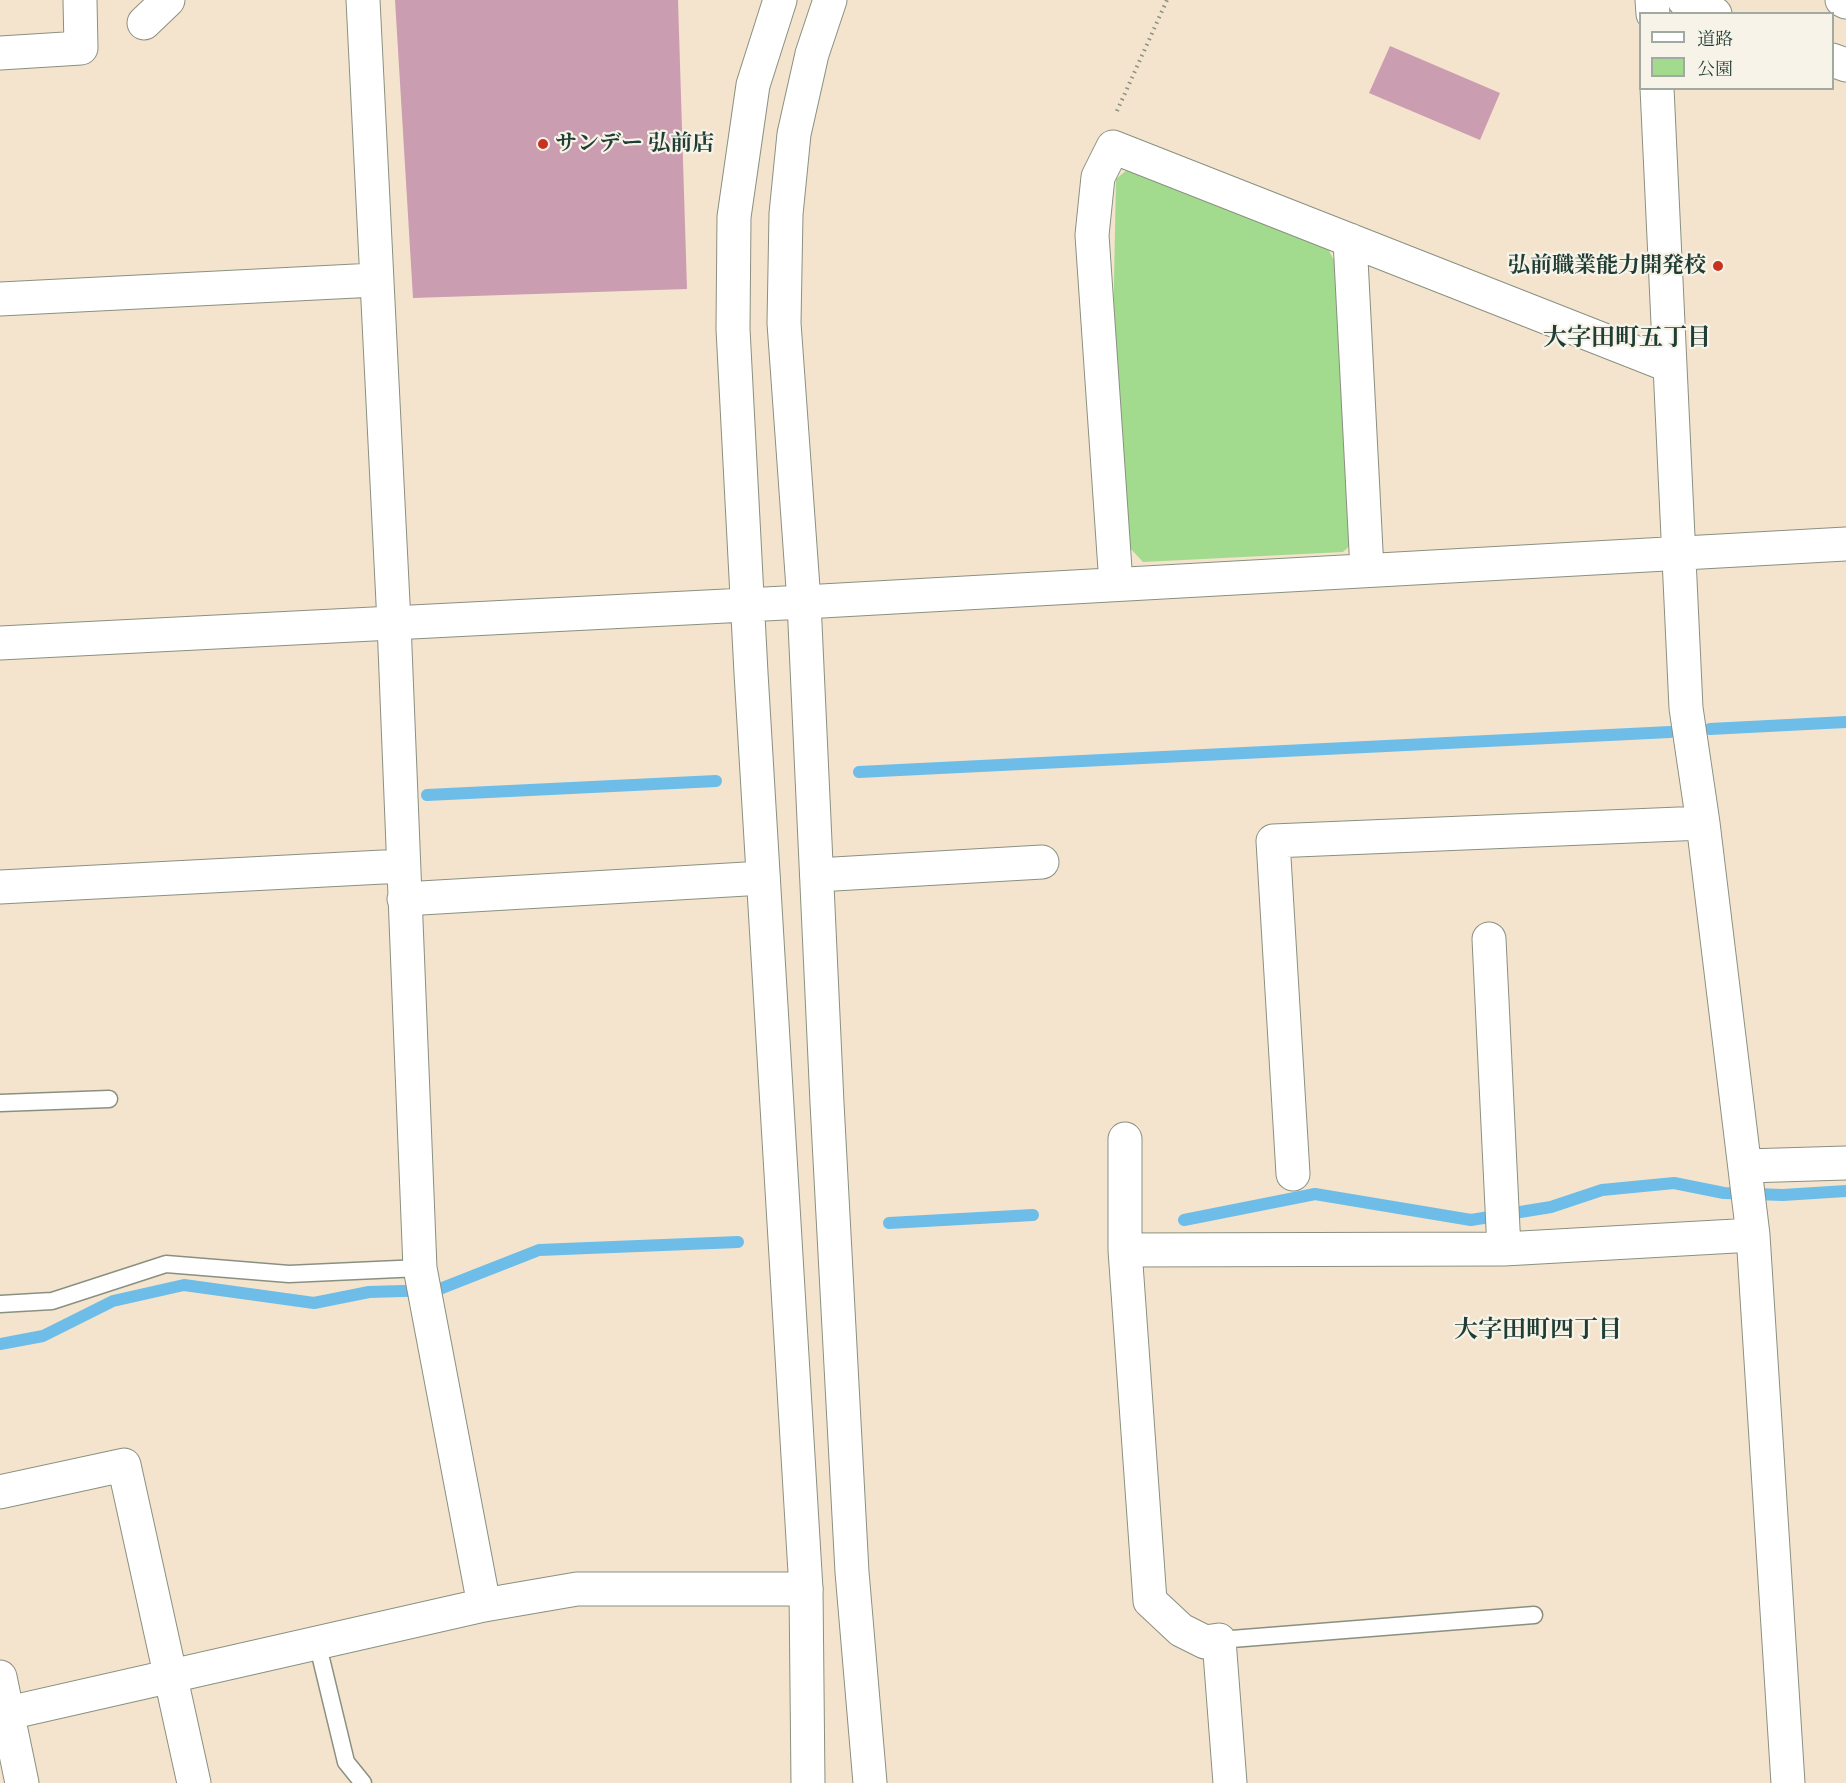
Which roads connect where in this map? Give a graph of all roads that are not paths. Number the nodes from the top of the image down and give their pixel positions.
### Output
1 (80, 0) edge
2 (168, 0) edge
3 (363, 0) edge
4 (780, 0) edge
5 (830, 0) edge
6 (1684, 0) edge
7 (1711, 12) edge
8 (144, 23) dead end
9 (0, 53) edge
10 (1657, 90) edge
11 (1350, 240) junction
12 (375, 280) junction
13 (0, 299) edge
14 (1670, 366) junction
15 (1846, 544) edge
16 (1679, 553) junction
17 (1367, 570) junction
18 (1116, 584) junction
19 (804, 602) junction
20 (747, 604) junction
21 (394, 623) junction
22 (0, 643) edge
23 (1703, 823) junction
24 (1042, 862) dead end
25 (402, 866) junction
26 (817, 875) junction
27 (763, 878) junction
28 (0, 887) edge
29 (404, 899) junction
30 (1489, 939) dead end
31 (109, 1100) dead end
32 (0, 1103) edge
33 (1125, 1139) dead end
34 (1846, 1162) edge
35 (1293, 1174) dead end
36 (1749, 1197) junction
37 (1504, 1249) junction
38 (1125, 1250) junction
39 (420, 1268) junction
40 (0, 1304) edge
41 (0, 1492) edge
42 (806, 1589) junction
43 (484, 1605) junction
44 (1534, 1615) dead end
45 (1219, 1640) junction
46 (317, 1642) junction
47 (171, 1676) junction
48 (0, 1677) edge
49 (4, 1714) edge
50 (22, 1783) edge
51 (194, 1783) edge
52 (363, 1783) edge
53 (808, 1783) edge
54 (870, 1783) edge
55 (1230, 1783) edge
56 (1788, 1783) edge

1 - 9 street
2 - 8 street
3 - 12 street
4 - 20 street
5 - 19 street
6 - 7 street
10 - 14 street
11 - 14 street
11 - 17 street
11 - 18 street
12 - 13 street
12 - 21 street
14 - 16 street
15 - 16 street
16 - 17 street
16 - 23 street
17 - 18 street
18 - 19 street
19 - 20 street
19 - 26 street
20 - 21 street
20 - 27 street
21 - 22 street
21 - 25 street
23 - 35 street
23 - 36 street
24 - 26 street
25 - 28 street
25 - 29 street
26 - 54 street
27 - 29 street
27 - 42 street
29 - 39 street
30 - 37 street
31 - 32 lane
33 - 38 street
34 - 36 street
36 - 37 street
36 - 56 street
37 - 38 street
38 - 45 street
39 - 40 lane
39 - 43 street
41 - 47 street
42 - 43 street
42 - 53 street
43 - 46 street
44 - 45 lane
45 - 55 street
46 - 47 street
46 - 52 lane
47 - 49 street
47 - 51 street
48 - 49 street
49 - 50 street

